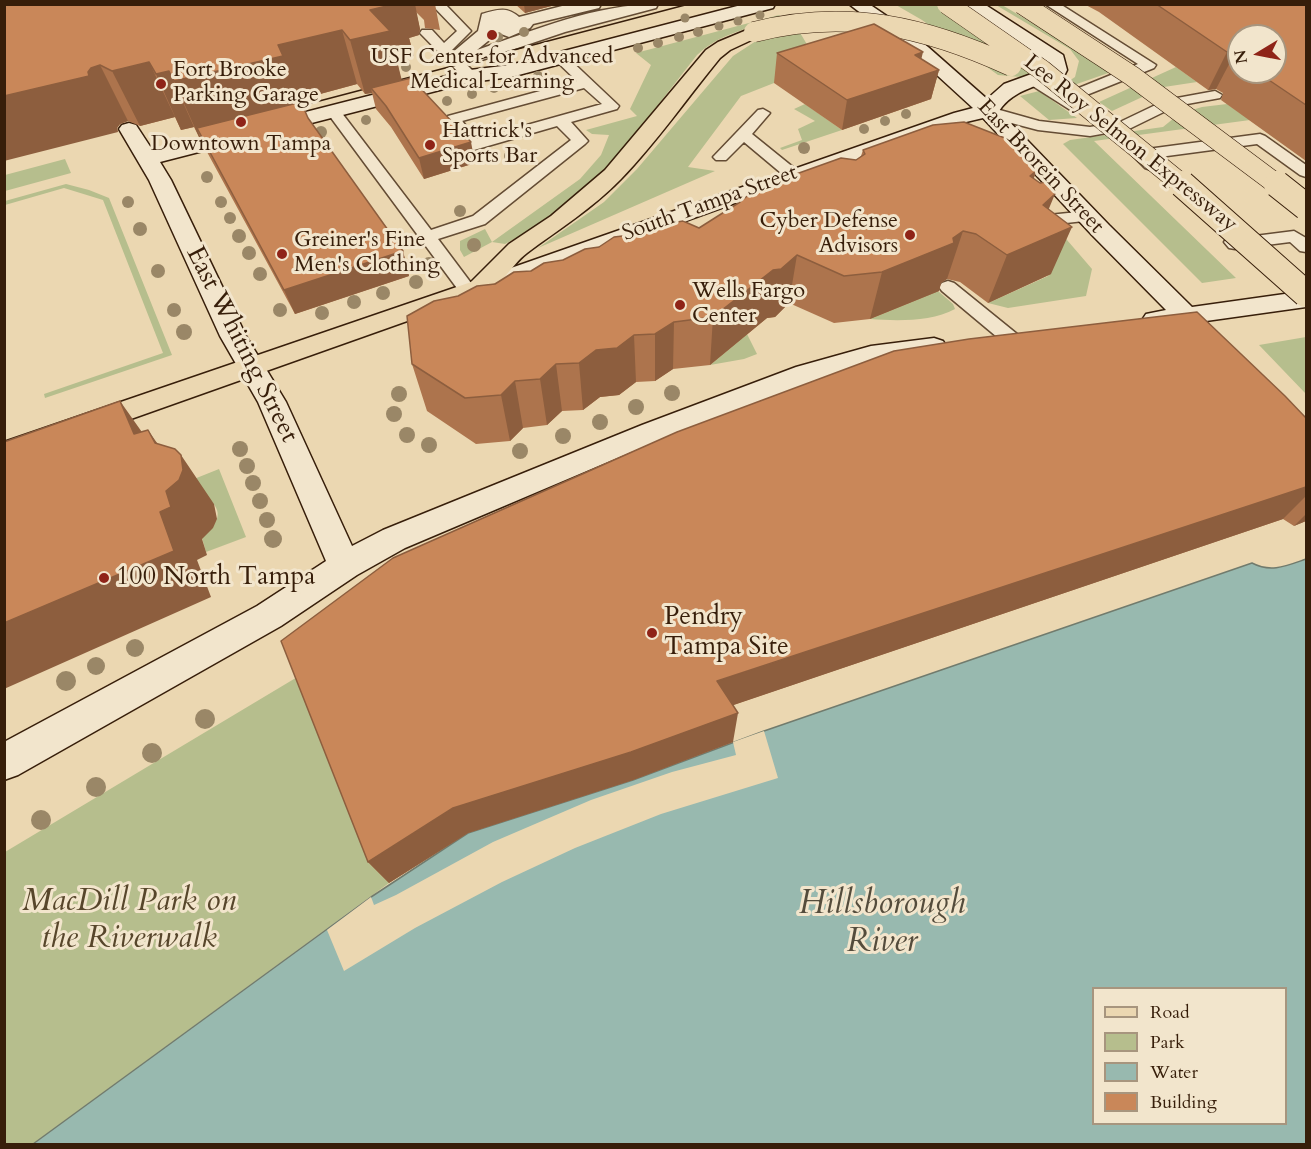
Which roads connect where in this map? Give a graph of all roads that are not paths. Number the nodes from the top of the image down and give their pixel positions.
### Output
1 (437, 4) edge
2 (593, 4) edge
3 (650, 4) edge
4 (715, 4) edge
5 (767, 4) edge
6 (857, 4) edge
7 (947, 4) edge
8 (972, 4) edge
9 (1022, 4) edge
10 (1051, 4) edge
11 (819, 19) dead end
12 (427, 33) dead end
13 (843, 37) edge
14 (908, 38) junction
15 (887, 43) edge
16 (444, 50) junction
17 (560, 58) junction
18 (470, 76) junction
19 (1033, 80) junction
20 (587, 83) junction
21 (1215, 96) dead end
22 (1064, 99) junction
23 (333, 111) junction
24 (988, 111) junction
25 (763, 113) dead end
26 (560, 120) junction
27 (1103, 120) junction
28 (129, 129) dead end
29 (743, 134) junction
30 (721, 158) dead end
31 (147, 159) junction
32 (1306, 172) edge
33 (794, 183) junction
34 (1306, 207) edge
35 (1087, 216) junction
36 (1022, 223) edge
37 (427, 237) junction
38 (1302, 239) edge
39 (948, 287) edge
40 (474, 289) junction
41 (1306, 294) edge
42 (1306, 299) edge
43 (1186, 315) junction
44 (1133, 323) edge
45 (1021, 337) joint
46 (1211, 343) edge
47 (250, 366) junction
48 (4, 453) edge
49 (345, 566) junction
50 (4, 762) edge

1 - 16 lane
2 - 3 street
4 - 18 street
5 - 17 street
6 - 14 street, East Brorein Street
7 - 27 main road, Lee Roy Selmon Expressway, bridge
8 - 19 street
9 - 34 main road, Lee Roy Selmon Expressway, bridge
10 - 22 lane
11 - 13 lane
12 - 16 lane
14 - 15 lane
14 - 24 street, East Brorein Street
16 - 18 lane
17 - 18 street
17 - 20 lane
18 - 23 street
19 - 22 lane
19 - 24 street
20 - 26 lane
20 - 26 lane
21 - 27 lane
22 - 27 lane
23 - 31 street
23 - 37 lane
24 - 27 lane
24 - 33 street, South Tampa Street
24 - 35 street, East Brorein Street
25 - 29 lane
26 - 37 lane
27 - 40 main road, bridge
27 - 41 main road, Lee Roy Selmon Expressway, bridge
28 - 31 street, East Whiting Street
29 - 30 lane
29 - 33 lane
31 - 47 street, East Whiting Street
32 - 38 lane
33 - 40 street, South Tampa Street
35 - 36 lane
35 - 43 street, East Brorein Street
37 - 40 lane
39 - 45 lane
40 - 47 main road, South Tampa Street
42 - 43 street
43 - 44 street
43 - 46 street, East Brorein Street
45 - 49 street
47 - 48 main road, South Tampa Street
47 - 49 street, East Whiting Street
49 - 50 street

